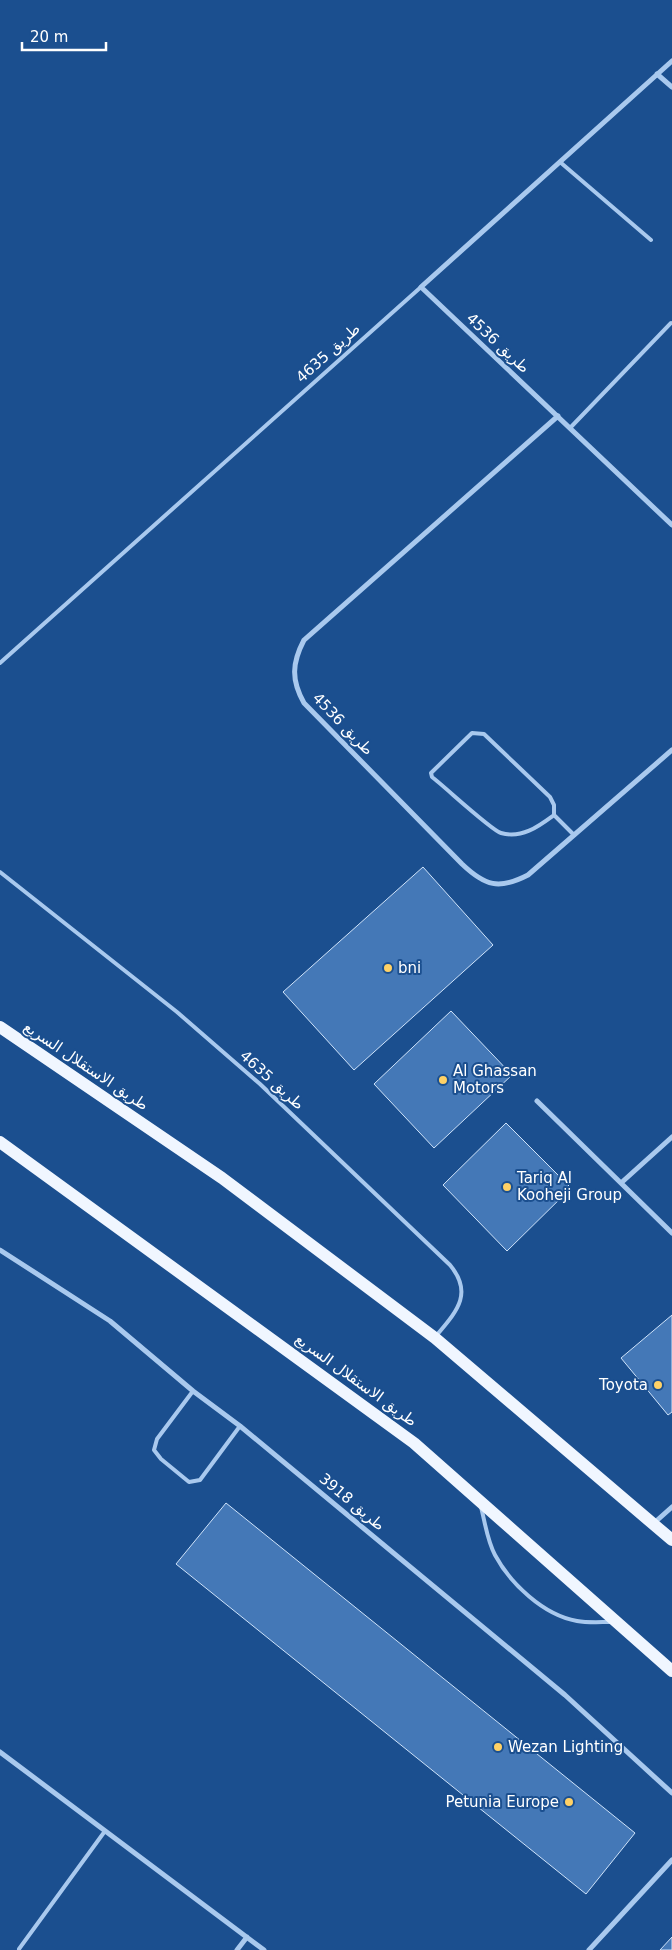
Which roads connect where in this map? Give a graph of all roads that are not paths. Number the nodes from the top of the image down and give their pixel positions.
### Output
1 (672, 61) edge
2 (657, 74) junction
3 (672, 87) edge
4 (560, 162) junction
5 (651, 240) dead end
6 (421, 288) junction
7 (671, 323) edge
8 (558, 416) junction
9 (570, 428) junction
10 (672, 525) edge
11 (0, 663) edge
12 (672, 750) edge
13 (554, 815) junction
14 (574, 835) junction
15 (0, 872) edge
16 (0, 1028) edge
17 (537, 1100) dead end
18 (672, 1137) edge
19 (0, 1142) edge
20 (621, 1183) junction
21 (672, 1233) edge
22 (0, 1250) edge
23 (435, 1338) junction
24 (194, 1391) junction
25 (240, 1426) junction
26 (479, 1500) junction
27 (672, 1507) edge
28 (654, 1524) junction
29 (672, 1540) edge
30 (617, 1622) junction
31 (672, 1671) edge
32 (0, 1752) edge
33 (672, 1793) edge
34 (105, 1831) junction
35 (672, 1860) edge
36 (246, 1937) junction
37 (19, 1950) edge
38 (237, 1950) edge
39 (264, 1950) edge
40 (589, 1950) edge

1 - 2 street, طريق 4635
2 - 3 street
2 - 4 street, طريق 4635
4 - 5 lane
4 - 6 street, طريق 4635
6 - 8 street, طريق 4536
6 - 11 lane, طريق 4635
7 - 9 lane
8 - 9 street, طريق 4536
8 - 14 street, طريق 4536
9 - 10 street, طريق 4536
12 - 14 street, طريق 4536
13 - 13 lane
13 - 14 lane
15 - 23 lane, طريق 4635
16 - 23 main road, طريق الاستقلال السريع
17 - 20 street
18 - 20 street
19 - 26 main road, طريق الاستقلال السريع
20 - 21 street
22 - 24 street, طريق 3918
23 - 28 main road, طريق الاستقلال السريع
24 - 25 street, طريق 3918
24 - 25 lane
25 - 33 street, طريق 3918
26 - 30 main road, طريق الاستقلال السريع
26 - 30 lane
27 - 28 street
28 - 29 main road, طريق الاستقلال السريع
30 - 31 main road, طريق الاستقلال السريع
32 - 34 street
34 - 36 street
34 - 37 lane
35 - 40 street
36 - 38 street
36 - 39 street

